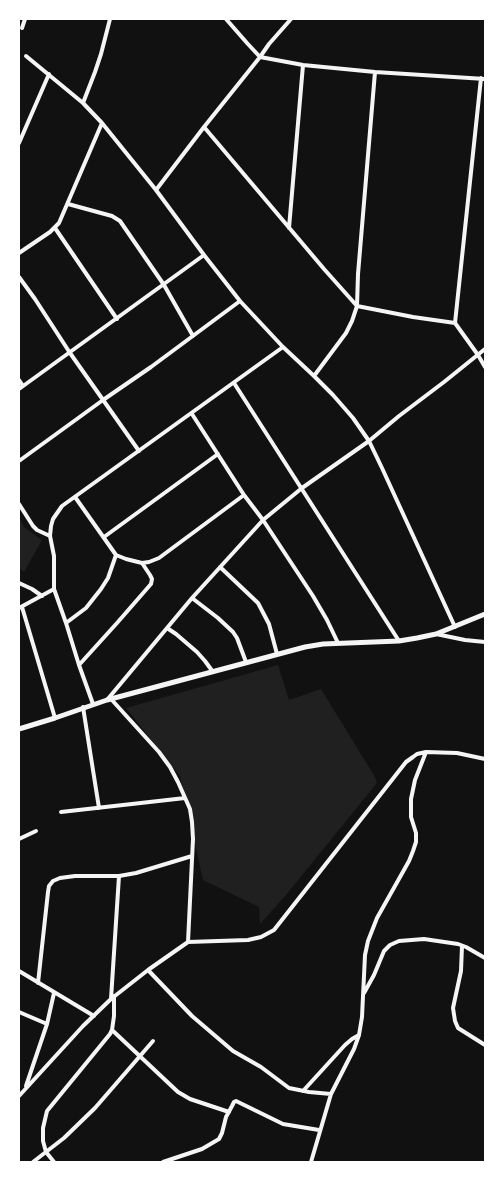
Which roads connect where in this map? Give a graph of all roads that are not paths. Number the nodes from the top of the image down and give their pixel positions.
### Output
1 (25, 19) edge
2 (110, 19) edge
3 (226, 19) edge
4 (291, 19) edge
5 (22, 28) dead end
6 (26, 56) dead end
7 (260, 57) junction
8 (303, 65) junction
9 (375, 72) junction
10 (49, 74) junction
11 (483, 79) edge
12 (83, 103) junction
13 (102, 123) junction
14 (204, 128) junction
15 (19, 143) edge
16 (156, 190) junction
17 (68, 204) junction
18 (55, 228) junction
19 (289, 228) junction
20 (19, 253) edge
21 (204, 255) junction
22 (19, 277) edge
23 (164, 285) junction
24 (240, 301) junction
25 (357, 306) junction
26 (117, 319) junction
27 (455, 323) junction
28 (193, 336) junction
29 (283, 347) junction
30 (485, 349) edge
31 (70, 353) junction
32 (478, 355) junction
33 (485, 367) edge
34 (314, 376) junction
35 (19, 380) edge
36 (234, 383) junction
37 (21, 387) edge
38 (103, 400) junction
39 (192, 414) junction
40 (369, 441) junction
41 (139, 451) junction
42 (218, 454) junction
43 (19, 460) edge
44 (302, 488) junction
45 (244, 495) junction
46 (75, 497) junction
47 (19, 504) edge
48 (263, 520) junction
49 (50, 536) junction
50 (104, 537) junction
51 (116, 555) junction
52 (142, 564) junction
53 (220, 568) junction
54 (19, 582) edge
55 (54, 589) junction
56 (42, 596) junction
57 (192, 598) junction
58 (20, 607) edge
59 (485, 614) edge
60 (66, 623) junction
61 (455, 627) junction
62 (167, 628) junction
63 (436, 634) junction
64 (399, 641) junction
65 (485, 642) edge
66 (338, 643) junction
67 (277, 654) junction
68 (246, 662) junction
69 (79, 665) junction
70 (213, 672) junction
71 (109, 699) junction
72 (93, 704) junction
73 (83, 707) junction
74 (55, 718) junction
75 (19, 728) edge
76 (426, 752) junction
77 (485, 759) edge
78 (185, 798) junction
79 (99, 808) junction
80 (61, 812) dead end
81 (36, 831) dead end
82 (20, 837) edge
83 (192, 856) junction
84 (119, 876) junction
85 (188, 942) junction
86 (462, 946) junction
87 (485, 958) edge
88 (148, 970) junction
89 (19, 971) edge
90 (38, 983) junction
91 (54, 993) junction
92 (364, 993) junction
93 (113, 998) junction
94 (19, 1012) edge
95 (94, 1016) junction
96 (47, 1024) junction
97 (112, 1030) junction
98 (359, 1036) junction
99 (153, 1041) dead end
100 (485, 1045) edge
101 (139, 1056) junction
102 (25, 1089) junction
103 (303, 1091) junction
104 (331, 1094) junction
105 (19, 1096) edge
106 (229, 1112) junction
107 (320, 1130) junction
108 (46, 1152) junction
109 (33, 1162) edge
110 (54, 1162) edge
111 (163, 1162) edge
112 (311, 1162) edge

1 - 5 street
2 - 12 street
3 - 7 street
4 - 7 street
6 - 10 street
7 - 8 street
7 - 14 street
8 - 9 street
8 - 19 street
9 - 11 street
9 - 25 street
10 - 12 street
10 - 15 street
11 - 27 street
12 - 13 street
13 - 16 street
13 - 17 street
14 - 16 street
14 - 19 street
16 - 21 street
17 - 18 street
17 - 23 street
18 - 20 street
18 - 26 street
19 - 25 street
21 - 23 street
21 - 24 street
22 - 31 street
23 - 26 street
23 - 28 street
24 - 28 street
24 - 29 street
25 - 27 street
25 - 34 street
26 - 31 street
27 - 32 street
28 - 38 street
29 - 34 street
29 - 36 street
30 - 32 street
31 - 37 street
31 - 38 street
32 - 33 street
32 - 40 street
34 - 40 street
35 - 37 street
36 - 39 street
36 - 44 street
38 - 41 street
38 - 43 street
39 - 41 street
39 - 42 street
40 - 44 street
40 - 61 street
41 - 46 street
42 - 45 street
42 - 50 street
44 - 48 street
44 - 64 street
45 - 48 street
45 - 52 street
46 - 49 street
46 - 50 street
47 - 49 street
48 - 53 street
48 - 66 street
49 - 55 street
50 - 51 street
51 - 52 street
51 - 60 street
52 - 69 street
53 - 57 street
53 - 67 street
54 - 56 street
55 - 56 street
55 - 60 street
56 - 58 street
57 - 62 street
57 - 68 street
58 - 74 street
59 - 61 street
60 - 69 street
61 - 63 street
62 - 70 street
62 - 71 street
63 - 64 street
63 - 65 street
64 - 66 street
66 - 67 street
67 - 68 street
68 - 70 street
69 - 72 street
70 - 71 street
71 - 72 street
71 - 78 street
72 - 73 street
73 - 74 street
73 - 79 street
74 - 75 street
76 - 77 street
76 - 85 street
76 - 92 street
78 - 79 street
78 - 83 street
79 - 80 street
81 - 82 street
83 - 84 street
83 - 85 street
84 - 90 street
84 - 93 street
85 - 88 street
86 - 87 street
86 - 92 street
86 - 100 street
88 - 93 street
88 - 103 street
89 - 90 street
90 - 91 street
91 - 95 street
91 - 96 street
92 - 98 street
93 - 95 street
93 - 97 street
94 - 96 street
95 - 102 street
96 - 102 street
97 - 101 street
97 - 108 street
98 - 103 street
98 - 104 street
99 - 101 street
101 - 106 street
101 - 108 street
102 - 105 street
103 - 104 street
104 - 107 street
106 - 107 street
106 - 111 street
107 - 112 street
108 - 109 street
108 - 110 street

